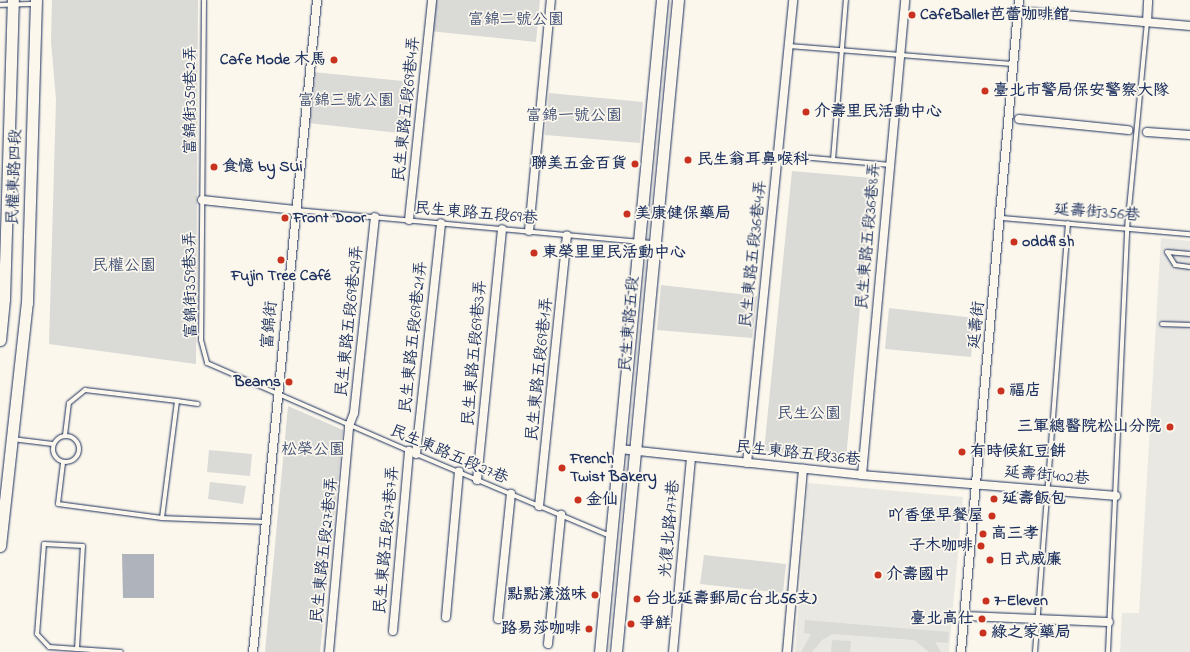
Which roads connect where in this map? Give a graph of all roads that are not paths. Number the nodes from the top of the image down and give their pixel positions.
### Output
1 (204, 0) edge
2 (317, 0) edge
3 (432, 0) edge
4 (551, 0) edge
5 (662, 0) edge
6 (678, 0) edge
7 (793, 0) edge
8 (846, 0) edge
9 (905, 0) edge
10 (1019, 0) edge
11 (1148, 0) edge
12 (13, 2) edge
13 (36, 2) edge
14 (0, 5) edge
15 (1018, 11) junction
16 (1146, 22) junction
17 (1190, 26) edge
18 (788, 46) junction
19 (842, 50) junction
20 (900, 56) junction
21 (1013, 64) junction
22 (1019, 119) dead end
23 (1128, 130) dead end
24 (1147, 132) dead end
25 (1190, 135) edge
26 (778, 154) junction
27 (833, 160) junction
28 (889, 166) junction
29 (202, 200) junction
30 (295, 210) junction
31 (375, 217) junction
32 (1002, 218) junction
33 (409, 220) junction
34 (441, 223) junction
35 (1068, 223) junction
36 (1128, 228) junction
37 (502, 229) junction
38 (529, 231) junction
39 (1190, 234) edge
40 (567, 235) junction
41 (639, 242) junction
42 (654, 243) junction
43 (1190, 254) edge
44 (1190, 267) edge
45 (1162, 324) dead end
46 (1190, 325) edge
47 (0, 340) edge
48 (278, 396) junction
49 (177, 402) junction
50 (198, 404) dead end
51 (349, 426) junction
52 (65, 435) junction
53 (12, 439) junction
54 (53, 444) junction
55 (619, 449) junction
56 (635, 451) junction
57 (412, 453) junction
58 (691, 457) junction
59 (63, 462) junction
60 (747, 463) junction
61 (803, 469) junction
62 (459, 472) junction
63 (862, 475) junction
64 (477, 480) junction
65 (975, 485) junction
66 (1046, 490) junction
67 (510, 494) junction
68 (1116, 496) junction
69 (539, 506) junction
70 (561, 515) junction
71 (162, 518) junction
72 (266, 522) junction
73 (611, 536) junction
74 (0, 546) edge
75 (964, 616) junction
76 (446, 617) dead end
77 (498, 619) dead end
78 (1038, 619) junction
79 (1109, 622) junction
80 (393, 631) dead end
81 (548, 644) dead end
82 (77, 649) junction
83 (122, 652) edge
84 (253, 652) edge
85 (329, 652) edge
86 (600, 652) edge
87 (616, 652) edge
88 (673, 652) edge
89 (787, 652) edge
90 (961, 652) edge
91 (1035, 652) edge
92 (1108, 652) edge

1 - 29 lane, 富錦街359巷2弄
2 - 30 street, 富錦街
3 - 33 street, 民生東路五段69巷4弄
4 - 38 street
5 - 41 street, 民生東路五段
6 - 42 street, 民生東路五段
7 - 18 street, 民生東路五段36巷4弄
8 - 19 lane
9 - 20 street, 民生東路五段36巷8弄
10 - 15 street, 延壽街
11 - 16 street
12 - 13 lane
12 - 14 lane
12 - 47 street, 民權東路四段
13 - 53 street, 民權東路四段
15 - 16 street
15 - 21 street, 延壽街
16 - 17 street
16 - 36 lane
18 - 19 lane
18 - 26 street, 民生東路五段36巷4弄
19 - 20 lane
19 - 27 lane
20 - 21 lane
20 - 28 street, 民生東路五段36巷8弄
21 - 32 street, 延壽街
22 - 23 street
24 - 25 street
26 - 27 lane
26 - 60 street, 民生東路五段36巷4弄
27 - 28 lane
28 - 63 street, 民生東路五段36巷8弄
29 - 30 street
29 - 48 lane, 富錦街359巷3弄
30 - 31 lane, 民生東路五段69巷
30 - 48 street, 富錦街
31 - 33 lane, 民生東路五段69巷
31 - 51 street, 民生東路五段69巷29弄
32 - 35 lane, 延壽街356巷
32 - 65 street, 延壽街
33 - 34 lane, 民生東路五段69巷
34 - 37 lane, 民生東路五段69巷
34 - 57 street, 民生東路五段69巷21弄
35 - 36 lane, 延壽街356巷
35 - 66 lane
36 - 39 lane, 延壽街356巷
36 - 68 lane
37 - 38 lane, 民生東路五段69巷
37 - 64 street, 民生東路五段69巷3弄
38 - 40 lane, 民生東路五段69巷
40 - 41 lane, 民生東路五段69巷
40 - 69 street, 民生東路五段69巷1弄
41 - 42 lane, 民生東路五段69巷
41 - 55 street, 民生東路五段
42 - 56 street, 民生東路五段
43 - 44 lane
45 - 46 lane
48 - 51 lane, 民生東路五段27巷
48 - 72 street, 富錦街
49 - 50 lane
49 - 52 lane
49 - 71 lane
51 - 57 lane, 民生東路五段27巷
51 - 85 street, 民生東路五段27巷9弄
52 - 54 lane
52 - 59 lane
53 - 54 lane
53 - 74 street, 民權東路四段
54 - 59 lane
55 - 56 street, 民生東路五段36巷
55 - 73 street, 民生東路五段
56 - 58 street, 民生東路五段36巷
56 - 87 street, 民生東路五段
57 - 62 lane, 民生東路五段27巷
57 - 80 street, 民生東路五段27巷7弄
58 - 60 street, 民生東路五段36巷
58 - 88 street, 光復北路177巷
59 - 71 lane
60 - 61 street, 民生東路五段36巷
61 - 63 street, 民生東路五段36巷
61 - 89 street
62 - 64 lane, 民生東路五段27巷
62 - 76 street
63 - 65 street, 民生東路五段36巷
64 - 67 lane, 民生東路五段27巷
65 - 66 street, 延壽街402巷
65 - 75 street, 延壽街
66 - 68 street, 延壽街402巷
66 - 78 lane
67 - 69 lane, 民生東路五段27巷
67 - 77 street
68 - 79 lane
69 - 70 lane, 民生東路五段27巷
70 - 73 lane, 民生東路五段27巷
70 - 81 street
71 - 72 lane
72 - 84 street, 富錦街
73 - 86 street, 民生東路五段
75 - 78 street
75 - 90 street, 延壽街
78 - 79 street
78 - 91 lane
79 - 92 lane
82 - 82 lane
82 - 83 lane

